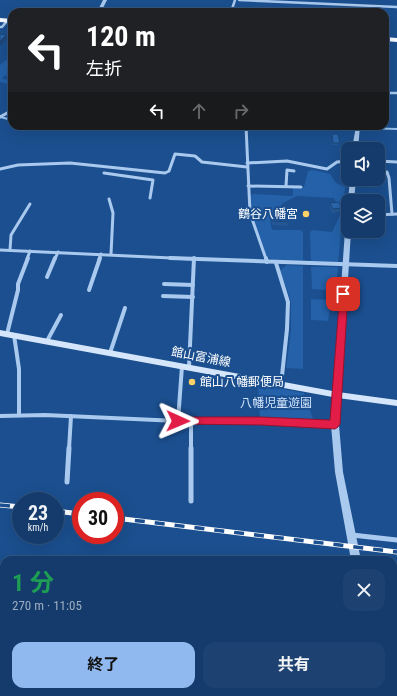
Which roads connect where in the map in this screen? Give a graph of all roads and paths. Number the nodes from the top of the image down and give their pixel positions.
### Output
1 (239, 0) edge
2 (397, 7) edge
3 (6, 20) edge
4 (0, 27) edge
5 (246, 130) edge
6 (357, 130) edge
7 (356, 142) edge
8 (385, 161) edge
9 (341, 162) edge
10 (397, 162) edge
11 (247, 165) junction
12 (0, 169) edge
13 (294, 171) dead end
14 (387, 172) dead end
15 (104, 173) dead end
16 (248, 186) junction
17 (286, 186) junction
18 (301, 187) dead end
19 (150, 198) dead end
20 (109, 199) dead end
21 (30, 204) dead end
22 (385, 214) edge
23 (392, 214) junction
24 (397, 214) edge
25 (347, 238) edge
26 (0, 250) edge
27 (10, 250) junction
28 (30, 251) junction
29 (58, 252) junction
30 (101, 254) junction
31 (111, 254) junction
32 (194, 258) junction
33 (267, 262) junction
34 (276, 263) junction
35 (345, 265) junction
36 (397, 266) edge
37 (47, 277) dead end
38 (164, 284) dead end
39 (193, 285) junction
40 (89, 290) dead end
41 (163, 296) dead end
42 (192, 298) junction
43 (125, 308) dead end
44 (61, 315) dead end
45 (7, 334) edge
46 (47, 341) junction
47 (110, 353) junction
48 (186, 367) junction
49 (281, 385) junction
50 (338, 395) junction
51 (397, 403) edge
52 (19, 415) junction
53 (0, 416) edge
54 (71, 416) junction
55 (178, 421) junction
56 (192, 422) junction
57 (335, 424) junction
58 (67, 482) dead end
59 (191, 501) dead end
60 (352, 535) junction
61 (397, 540) edge
62 (355, 556) edge

1 - 2 street
3 - 4 street
5 - 11 street
6 - 7 street
8 - 10 street
9 - 11 street
11 - 12 street
11 - 16 street
13 - 17 street
14 - 23 street
15 - 19 street
16 - 17 street
16 - 33 street
17 - 18 street
20 - 31 street
21 - 27 street
22 - 23 street
23 - 24 street
25 - 35 street
26 - 27 street
27 - 28 street
28 - 29 street
28 - 45 street
29 - 30 street
29 - 37 street
30 - 31 street
30 - 40 street
31 - 32 street
32 - 33 street
32 - 39 street
33 - 34 street
34 - 35 street
34 - 49 street
35 - 36 street
35 - 50 street
38 - 39 street
39 - 42 street
41 - 42 street
42 - 48 street
43 - 47 street
44 - 46 street
45 - 46 main road, 館山富浦線
45 - 52 street
46 - 47 main road, 館山富浦線
47 - 48 main road, 館山富浦線
48 - 49 main road, 館山富浦線
48 - 55 street
49 - 50 main road, 館山富浦線
50 - 51 main road, 館山富浦線
50 - 57 street
52 - 53 street
52 - 54 street
54 - 55 street
54 - 58 street
55 - 56 street
56 - 57 street
56 - 59 street
57 - 60 street
60 - 61 street
60 - 62 street

